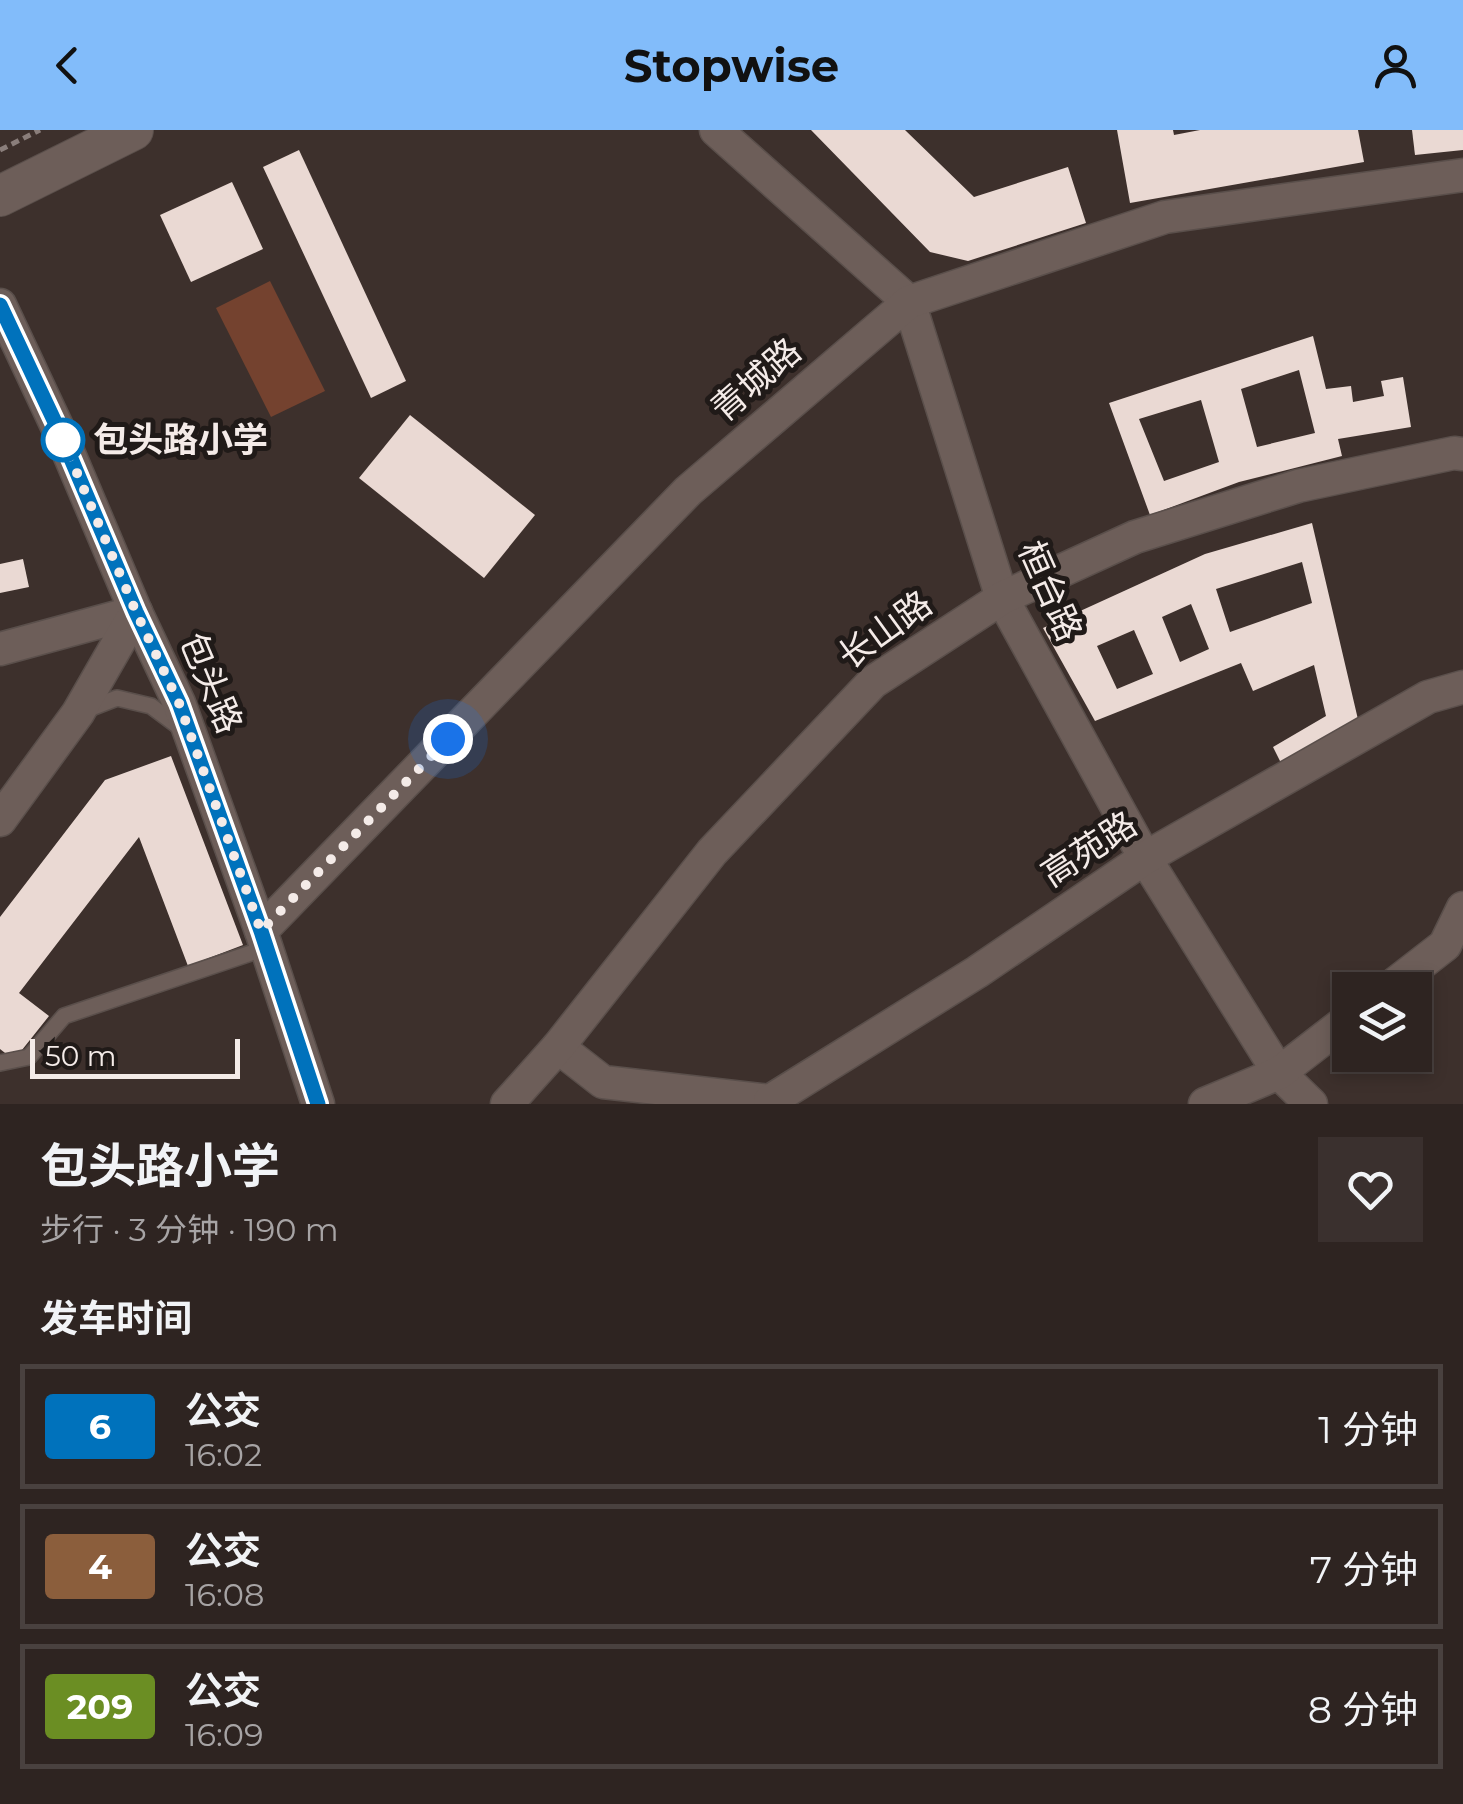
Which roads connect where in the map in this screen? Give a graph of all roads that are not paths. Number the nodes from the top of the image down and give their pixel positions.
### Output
1 (133, 130) edge
2 (716, 130) edge
3 (1463, 176) edge
4 (0, 196) edge
5 (908, 302) junction
6 (0, 305) edge
7 (1463, 454) edge
8 (1002, 598) junction
9 (136, 612) junction
10 (0, 649) edge
11 (1463, 686) edge
12 (78, 713) junction
13 (190, 736) junction
14 (0, 820) edge
15 (1146, 858) junction
16 (1463, 908) edge
17 (264, 940) junction
18 (1410, 972) edge
19 (1332, 1032) edge
20 (558, 1047) junction
21 (0, 1063) edge
22 (1279, 1073) junction
23 (772, 1103) edge
24 (318, 1104) edge
25 (508, 1104) edge
26 (1205, 1104) edge
27 (1311, 1104) edge

1 - 4 street
2 - 5 street
3 - 5 street, 青城路
5 - 8 street, 桓台路
5 - 17 street, 青城路
6 - 9 street, 包头路
7 - 8 street, 长山路
8 - 15 street, 桓台路
8 - 20 street, 长山路
9 - 10 street
9 - 12 street
9 - 13 street, 包头路
11 - 15 street, 高苑路
12 - 13 lane
12 - 14 street
13 - 17 street, 包头路
15 - 22 street, 桓台路
15 - 23 street, 高苑路
16 - 18 street
17 - 21 lane
17 - 24 street, 包头路
19 - 22 street
20 - 23 street, 高苑路
20 - 25 street, 长山路
22 - 26 street
22 - 27 street, 桓台路

